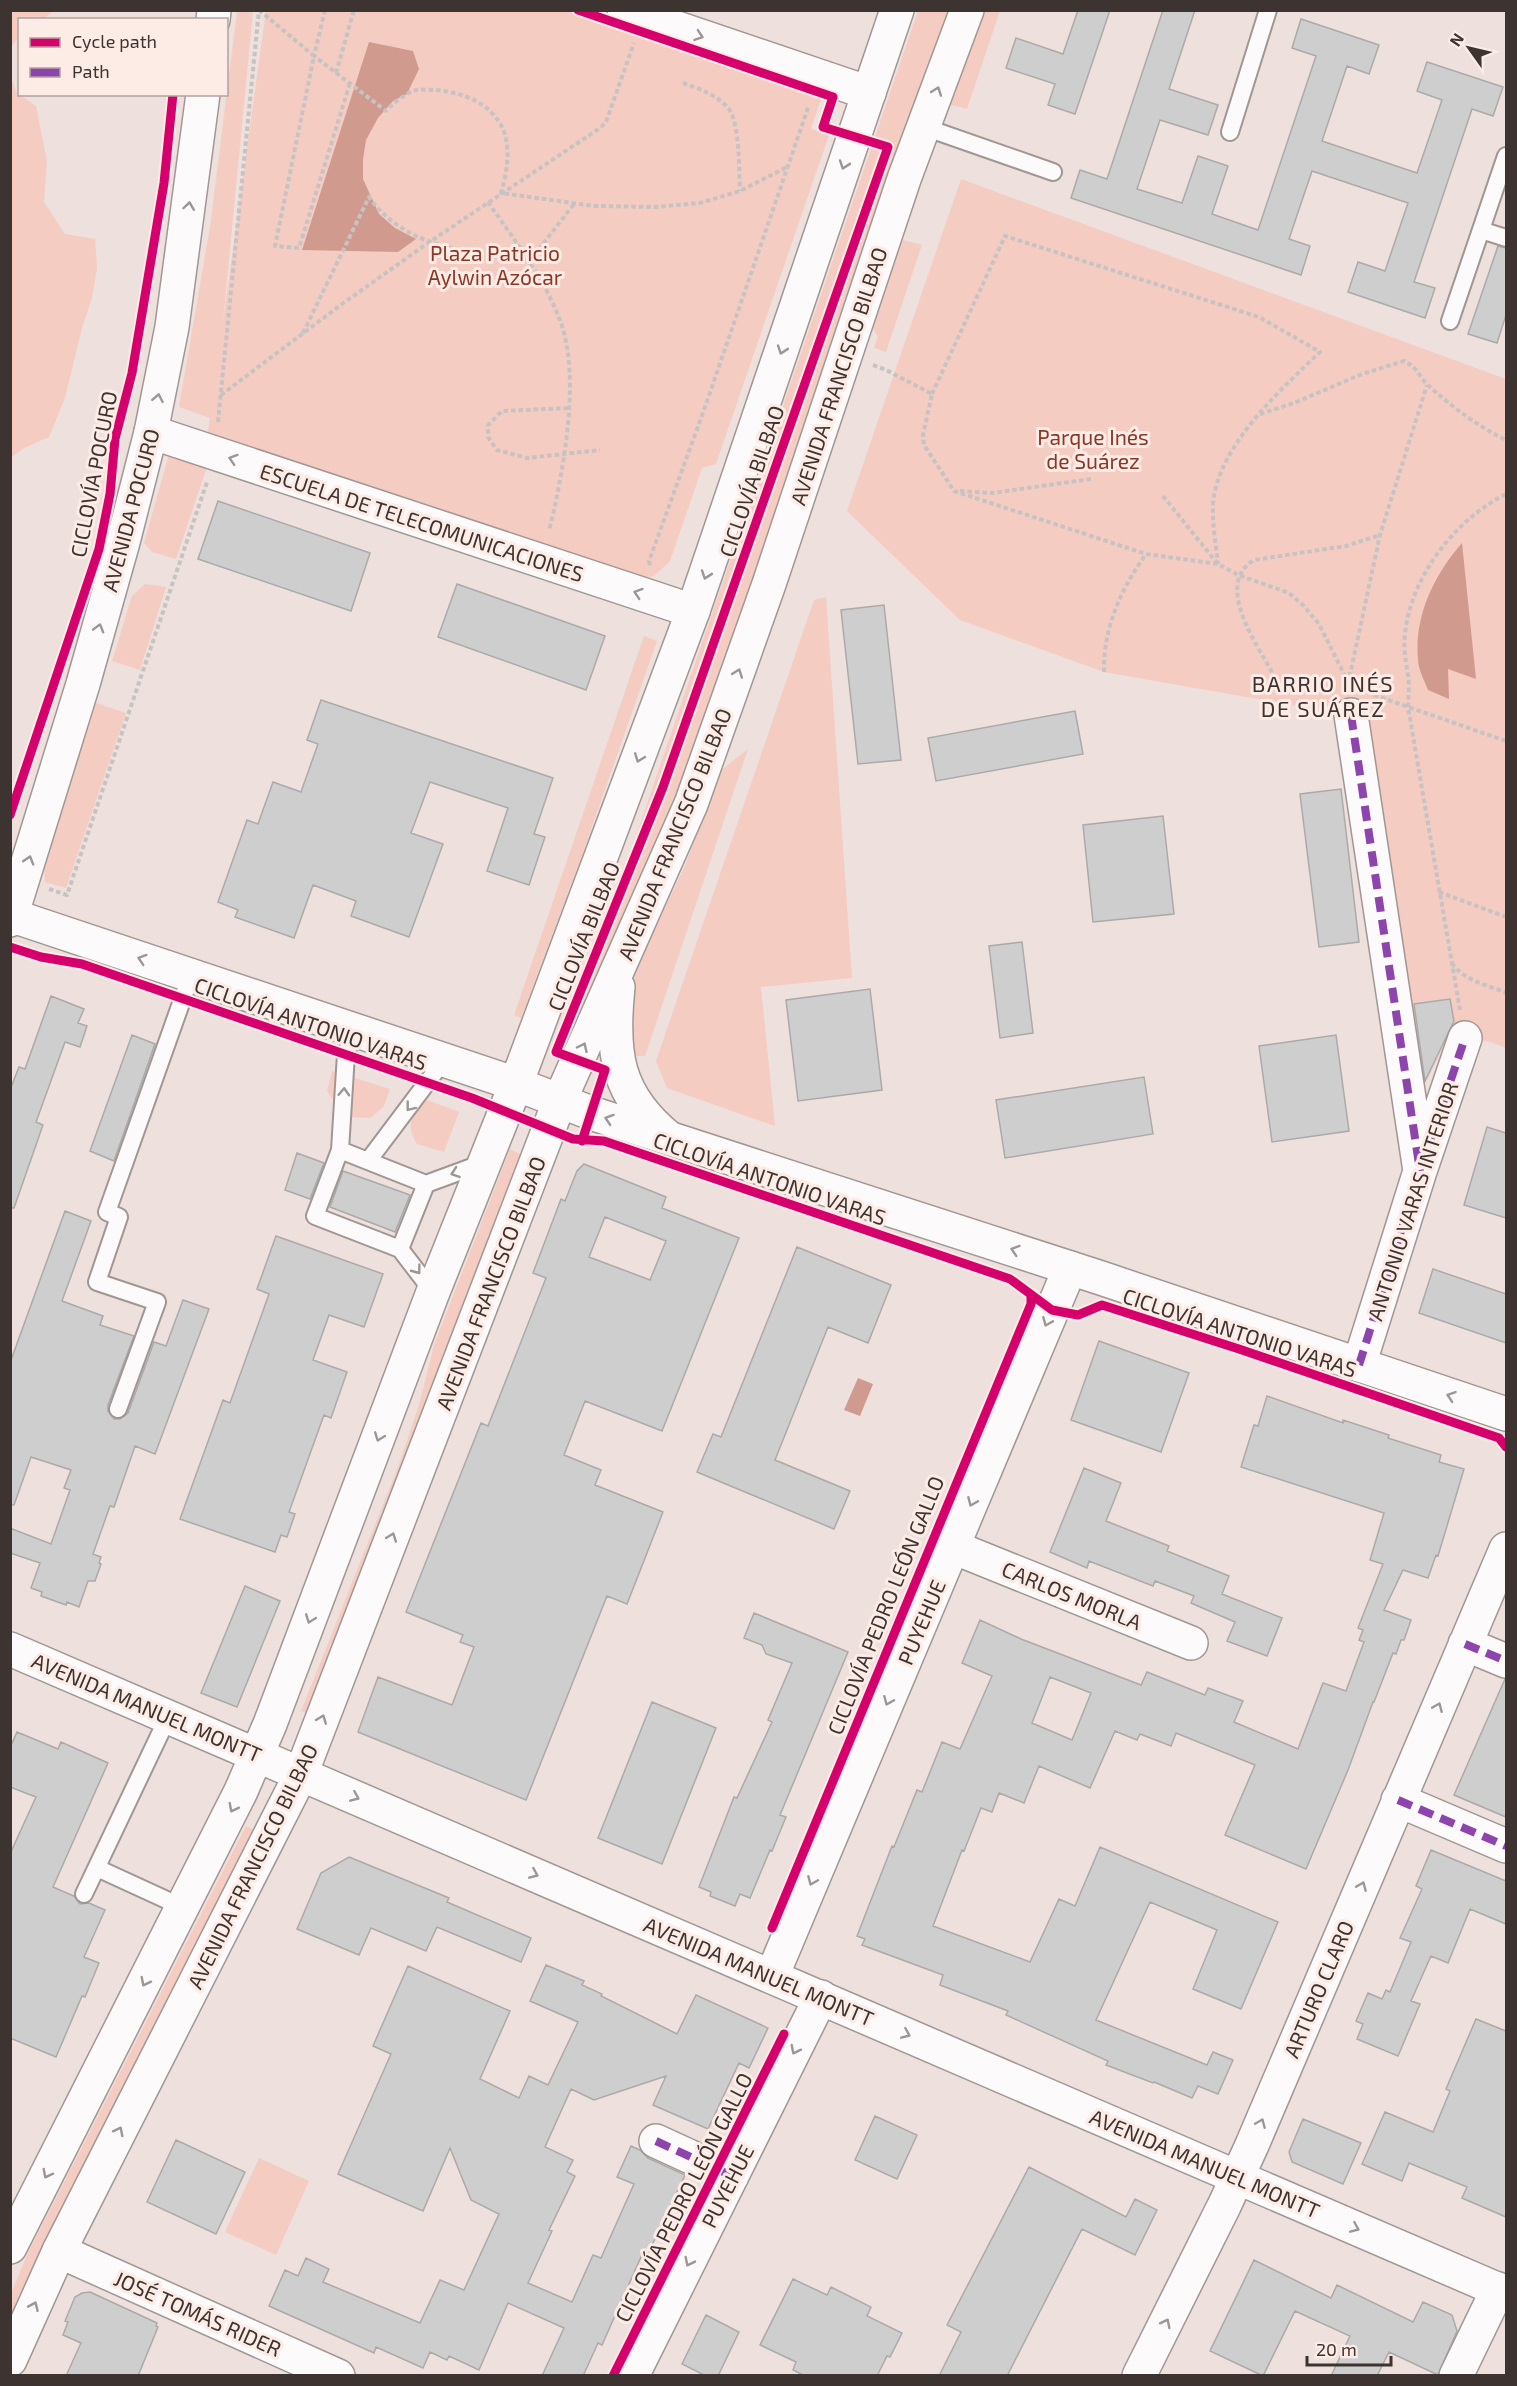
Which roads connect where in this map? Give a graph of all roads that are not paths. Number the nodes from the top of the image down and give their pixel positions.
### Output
1 (897, 10) edge
2 (967, 10) edge
3 (1268, 10) edge
4 (646, 15) edge
5 (869, 93) junction
6 (203, 96) edge
7 (924, 127) junction
8 (1230, 132) dead end
9 (1506, 156) edge
10 (1053, 172) dead end
11 (1481, 230) junction
12 (1506, 238) edge
13 (1450, 321) dead end
14 (151, 432) junction
15 (693, 611) junction
16 (1356, 695) road end
17 (11, 917) edge
18 (620, 968) junction
19 (191, 975) junction
20 (354, 1030) junction
21 (1465, 1038) road end
22 (444, 1060) junction
23 (516, 1084) junction
24 (560, 1100) junction
25 (669, 1138) junction
26 (340, 1150) junction
27 (368, 1161) junction
28 (484, 1163) junction
29 (1420, 1171) junction
30 (426, 1184) junction
31 (400, 1249) junction
32 (1070, 1268) junction
33 (433, 1292) junction
34 (1359, 1365) junction
35 (118, 1409) dead end
36 (1506, 1414) edge
37 (953, 1547) junction
38 (1506, 1549) edge
39 (1191, 1643) dead end
40 (1465, 1644) junction
41 (10, 1649) edge
42 (1506, 1661) edge
43 (168, 1717) junction
44 (258, 1755) junction
45 (301, 1774) junction
46 (1398, 1800) junction
47 (1506, 1846) edge
48 (97, 1868) junction
49 (84, 1894) dead end
50 (182, 1907) junction
51 (772, 1976) junction
52 (821, 1998) junction
53 (656, 2141) dead end
54 (732, 2176) junction
55 (1237, 2177) junction
56 (12, 2238) edge
57 (59, 2251) junction
58 (1502, 2291) edge
59 (10, 2360) edge
60 (338, 2376) edge
61 (633, 2376) edge
62 (1139, 2376) edge
63 (1456, 2376) edge

1 - 5 main road, AVENIDA FRANCISCO BILBAO
7 -> 2 main road, AVENIDA FRANCISCO BILBAO
3 - 8 lane
4 -> 5 main road
5 -> 15 main road, AVENIDA FRANCISCO BILBAO
14 -> 6 main road, AVENIDA POCURO
7 - 10 lane
18 -> 7 main road, AVENIDA FRANCISCO BILBAO
9 - 11 lane
11 - 12 lane
11 - 13 lane
15 -> 14 main road, ESCUELA DE TELECOMUNICACIONES
17 -> 14 main road, AVENIDA POCURO
15 -> 23 main road, AVENIDA FRANCISCO BILBAO
16 - 29 main road
19 -> 17 main road
24 -> 18 main road, AVENIDA FRANCISCO BILBAO
18 - 25 main road
19 - 20 main road
19 - 35 lane
20 - 22 main road
26 -> 20 lane
21 - 29 main road, ANTONIO VARAS INTERIOR
22 - 23 main road
22 -> 27 lane
23 - 24 main road
23 - 28 main road, AVENIDA FRANCISCO BILBAO
25 -> 24 main road
45 -> 24 main road, AVENIDA FRANCISCO BILBAO
32 -> 25 main road
26 - 27 lane
26 - 31 lane
27 - 30 lane
28 -> 30 lane
28 - 33 main road, AVENIDA FRANCISCO BILBAO
29 - 34 main road, ANTONIO VARAS INTERIOR
30 - 31 lane
31 -> 33 lane
32 - 34 main road
32 -> 37 main road, PUYEHUE
33 -> 44 main road, AVENIDA FRANCISCO BILBAO
36 -> 34 main road
37 - 39 main road, CARLOS MORLA
37 -> 51 main road, PUYEHUE
38 - 40 main road, ARTURO CLARO
40 - 42 main road
46 -> 40 main road, ARTURO CLARO
41 - 43 main road, AVENIDA MANUEL MONTT
43 - 44 main road, AVENIDA MANUEL MONTT
43 - 48 lane
44 - 45 main road, AVENIDA MANUEL MONTT
44 -> 50 main road, AVENIDA FRANCISCO BILBAO
45 -> 51 main road, AVENIDA MANUEL MONTT
57 -> 45 main road, AVENIDA FRANCISCO BILBAO
46 - 47 main road
55 -> 46 main road, ARTURO CLARO
48 - 49 lane
48 - 50 lane
50 -> 56 main road, AVENIDA FRANCISCO BILBAO
51 - 52 main road, AVENIDA MANUEL MONTT
52 -> 54 main road, PUYEHUE
52 -> 55 main road, AVENIDA MANUEL MONTT
53 - 54 main road
54 -> 61 main road, PUYEHUE
55 -> 58 main road, AVENIDA MANUEL MONTT
62 -> 55 main road, ARTURO CLARO
59 -> 57 main road, AVENIDA FRANCISCO BILBAO
57 - 60 main road, JOSÉ TOMÁS RIDER
58 - 63 main road

